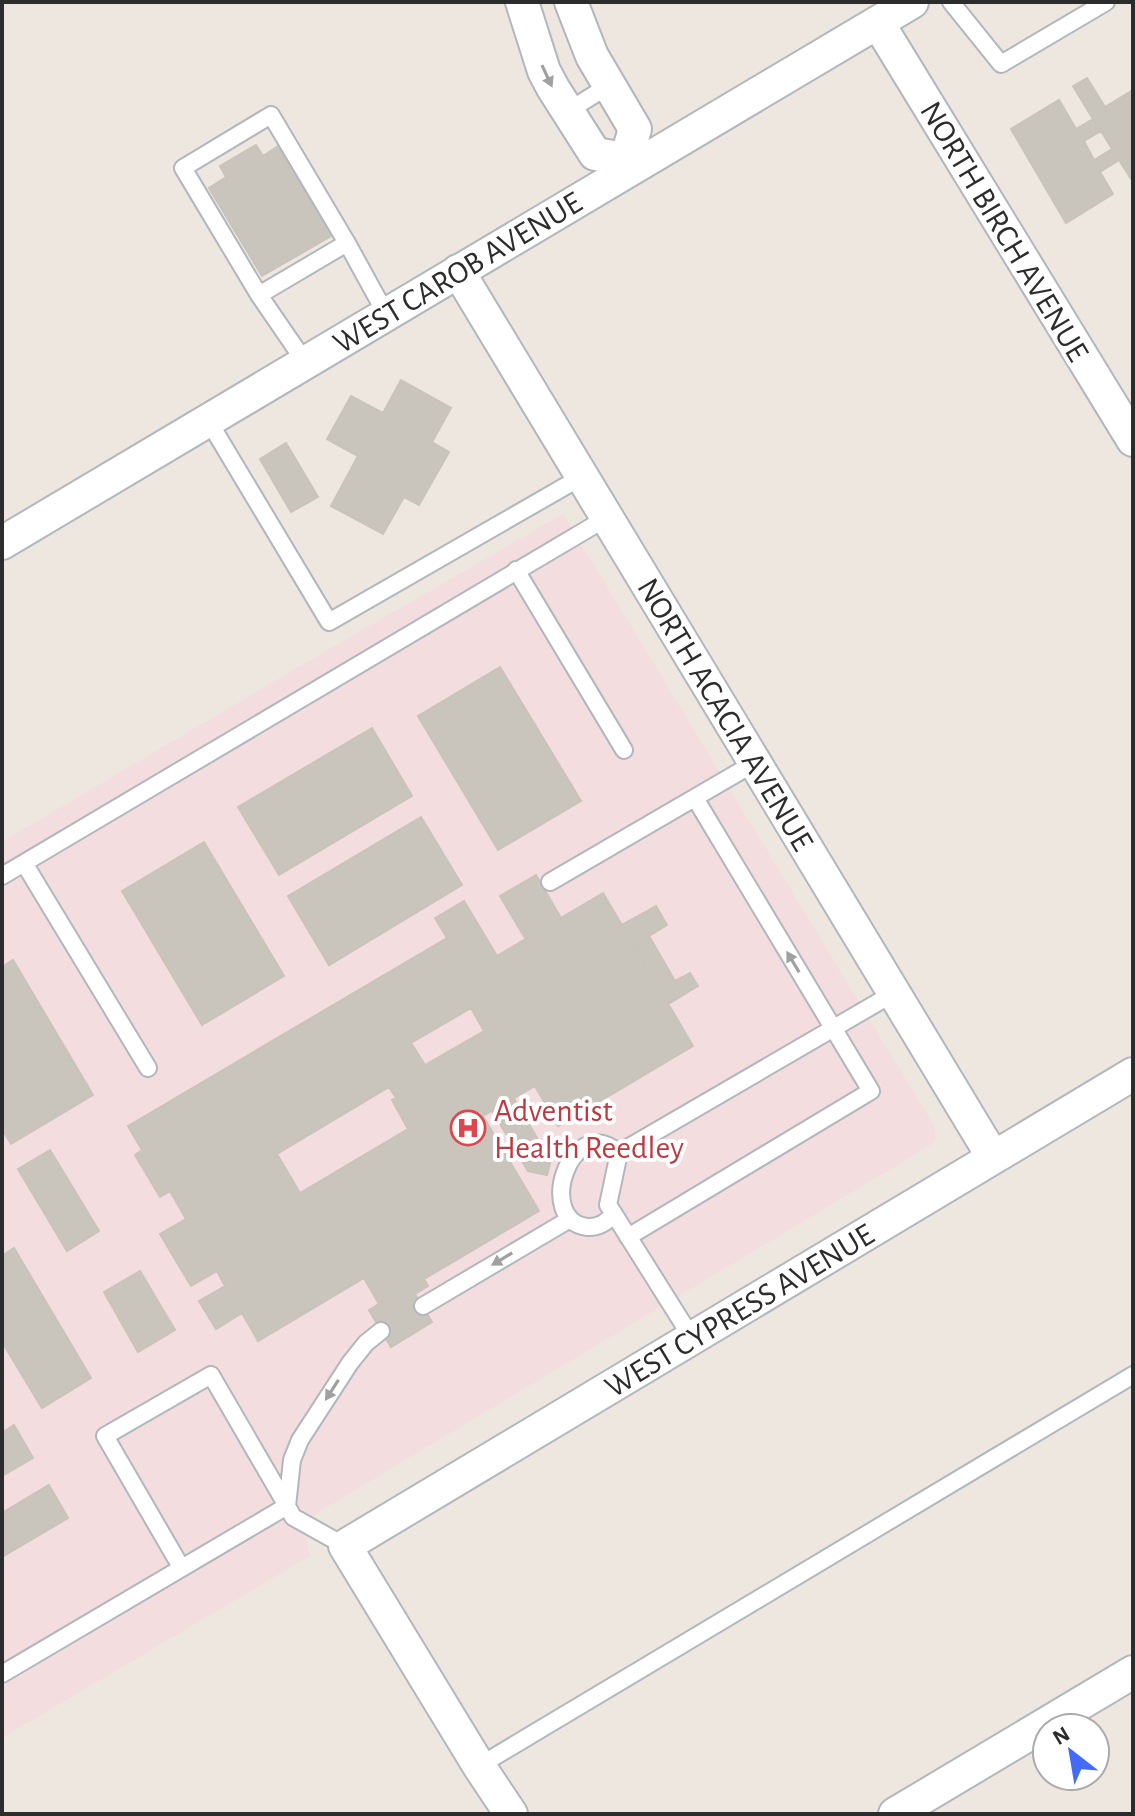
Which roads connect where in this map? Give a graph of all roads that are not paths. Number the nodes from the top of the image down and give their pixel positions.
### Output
1 (522, 2) edge
2 (571, 2) edge
3 (912, 2) edge
4 (951, 2) edge
5 (1106, 2) edge
6 (878, 23) junction
7 (608, 86) junction
8 (568, 111) junction
9 (631, 152) junction
10 (347, 243) junction
11 (458, 271) junction
12 (259, 295) junction
13 (386, 314) junction
14 (305, 362) junction
15 (208, 420) junction
16 (1133, 440) edge
17 (583, 476) junction
18 (608, 517) junction
19 (2, 543) edge
20 (516, 570) junction
21 (624, 750) dead end
22 (756, 762) junction
23 (695, 798) junction
24 (24, 863) junction
25 (2, 876) edge
26 (550, 882) dead end
27 (894, 993) junction
28 (834, 1028) junction
29 (148, 1068) dead end
30 (1133, 1074) edge
31 (619, 1153) junction
32 (993, 1157) junction
33 (614, 1214) junction
34 (570, 1219) junction
35 (628, 1237) junction
36 (423, 1306) dead end
37 (381, 1331) dead end
38 (692, 1338) junction
39 (1133, 1375) edge
40 (287, 1506) junction
41 (345, 1546) junction
42 (181, 1567) junction
43 (1133, 1672) edge
44 (2, 1674) edge
45 (479, 1766) junction
46 (511, 1814) edge
47 (895, 1814) edge

1 -> 8 street
2 - 7 street
3 - 6 street, WEST CAROB AVENUE
4 - 5 lane
6 - 9 street, WEST CAROB AVENUE
6 - 16 street, NORTH BIRCH AVENUE
7 - 8 lane
7 - 9 street
8 - 9 street
9 - 11 street, WEST CAROB AVENUE
10 - 12 lane
10 - 12 lane
10 - 13 lane
11 - 13 street, WEST CAROB AVENUE
11 - 17 street, NORTH ACACIA AVENUE
12 - 14 lane
13 - 14 street, WEST CAROB AVENUE
14 - 15 street, WEST CAROB AVENUE
15 - 17 lane
15 - 19 street, WEST CAROB AVENUE
17 - 18 street, NORTH ACACIA AVENUE
18 - 20 lane
18 - 22 street, NORTH ACACIA AVENUE
20 - 21 lane
20 - 24 lane
22 - 23 lane
22 - 27 street, NORTH ACACIA AVENUE
23 - 26 lane
28 -> 23 lane
24 - 25 lane
24 - 29 lane
27 - 28 lane
27 - 32 street, NORTH ACACIA AVENUE
28 - 31 lane
28 - 35 lane
30 - 32 street, WEST CYPRESS AVENUE
31 - 33 lane
31 - 34 lane
32 - 38 street, WEST CYPRESS AVENUE
33 - 34 lane
33 - 35 lane
34 -> 36 lane
35 - 38 lane
37 -> 40 lane
38 - 41 street, WEST CYPRESS AVENUE
39 - 45 lane
40 - 41 lane
40 - 42 lane
40 - 42 lane
41 - 45 street
42 - 44 lane
43 - 47 street
45 - 46 street

